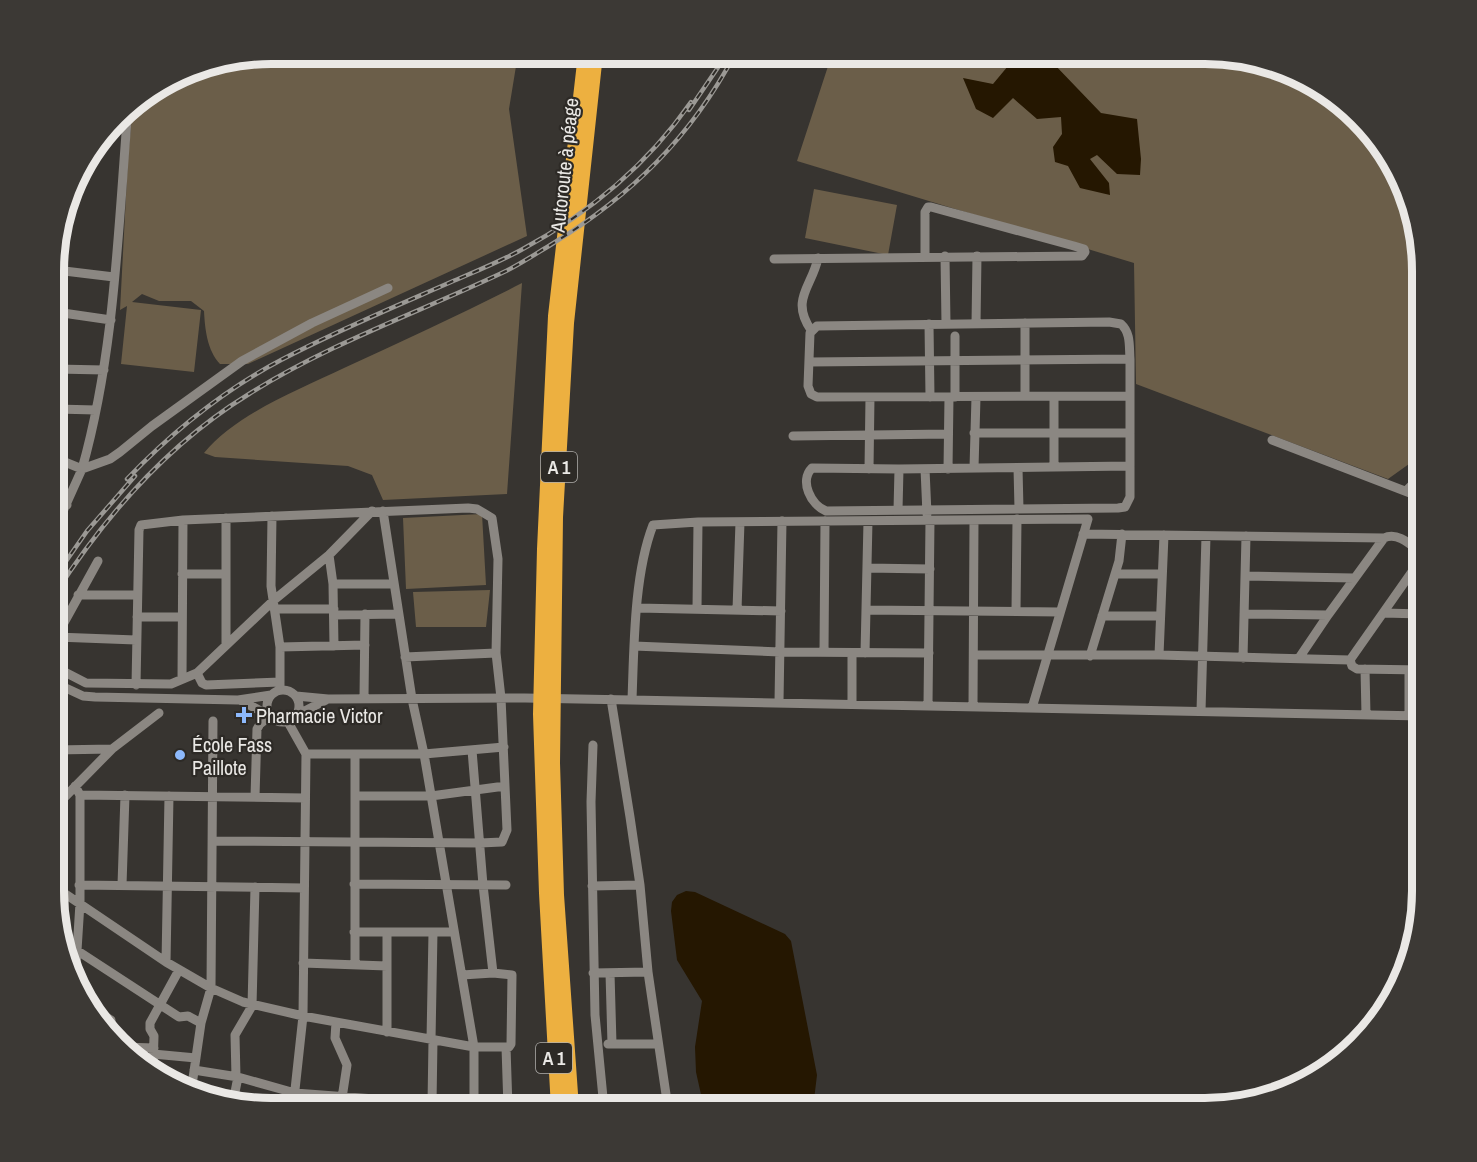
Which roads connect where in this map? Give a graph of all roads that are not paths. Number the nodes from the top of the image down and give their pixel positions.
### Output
1 (584, 64) edge
2 (595, 64) edge
3 (127, 123) edge
4 (925, 256) junction
5 (945, 256) junction
6 (977, 256) junction
7 (818, 258) junction
8 (774, 259) dead end
9 (64, 271) edge
10 (114, 277) junction
11 (388, 288) dead end
12 (64, 313) edge
13 (111, 320) junction
14 (1025, 323) junction
15 (929, 324) junction
16 (946, 324) junction
17 (976, 324) junction
18 (812, 330) junction
19 (955, 336) dead end
20 (1130, 358) junction
21 (1025, 359) junction
22 (928, 360) junction
23 (956, 360) junction
24 (809, 362) junction
25 (64, 369) edge
26 (104, 370) junction
27 (1025, 396) junction
28 (1130, 396) junction
29 (870, 397) junction
30 (930, 397) junction
31 (952, 397) junction
32 (976, 397) junction
33 (1054, 397) junction
34 (64, 409) edge
35 (96, 410) junction
36 (974, 433) junction
37 (1054, 433) junction
38 (1130, 433) junction
39 (948, 434) junction
40 (870, 435) junction
41 (793, 436) dead end
42 (1272, 440) dead end
43 (64, 462) edge
44 (1130, 466) junction
45 (1054, 467) junction
46 (869, 468) junction
47 (974, 468) junction
48 (1018, 468) junction
49 (898, 469) junction
50 (926, 469) junction
51 (948, 469) junction
52 (82, 470) junction
53 (1412, 485) edge
54 (1406, 491) junction
55 (1412, 493) edge
56 (67, 505) joint
57 (927, 509) junction
58 (1019, 509) junction
59 (64, 510) edge
60 (898, 510) junction
61 (372, 511) junction
62 (383, 511) junction
63 (272, 516) junction
64 (226, 518) junction
65 (1017, 519) junction
66 (183, 520) junction
67 (929, 520) junction
68 (974, 520) junction
69 (782, 521) junction
70 (825, 521) junction
71 (868, 521) junction
72 (698, 522) junction
73 (740, 522) junction
74 (1083, 534) junction
75 (1122, 534) junction
76 (1164, 535) junction
77 (1206, 536) junction
78 (1246, 536) junction
79 (1384, 538) junction
80 (1412, 547) edge
81 (330, 555) junction
82 (98, 561) dead end
83 (867, 568) junction
84 (930, 569) junction
85 (1412, 571) edge
86 (1114, 573) junction
87 (182, 574) junction
88 (226, 574) junction
89 (1162, 574) junction
90 (1245, 576) junction
91 (1354, 578) junction
92 (333, 584) junction
93 (394, 584) junction
94 (78, 595) junction
95 (137, 595) junction
96 (275, 604) junction
97 (638, 608) junction
98 (697, 609) junction
99 (737, 610) junction
100 (866, 610) junction
101 (929, 610) junction
102 (781, 611) junction
103 (1016, 611) junction
104 (334, 612) junction
105 (974, 612) junction
106 (1060, 612) junction
107 (1383, 613) junction
108 (365, 614) junction
109 (398, 614) junction
110 (1244, 614) junction
111 (1412, 614) edge
112 (1328, 615) junction
113 (1102, 616) junction
114 (1160, 616) junction
115 (182, 617) junction
116 (137, 618) junction
117 (65, 620) edge
118 (65, 638) edge
119 (136, 640) junction
120 (226, 644) junction
121 (365, 645) junction
122 (334, 646) junction
123 (634, 646) junction
124 (280, 647) junction
125 (780, 652) junction
126 (824, 652) junction
127 (496, 653) junction
128 (852, 653) junction
129 (866, 653) junction
130 (929, 654) junction
131 (974, 655) junction
132 (1159, 655) junction
133 (1047, 656) junction
134 (1090, 656) junction
135 (405, 657) junction
136 (1202, 657) junction
137 (1243, 658) junction
138 (1299, 658) junction
139 (1350, 660) junction
140 (1365, 669) junction
141 (1409, 670) joint
142 (65, 672) edge
143 (197, 673) junction
144 (182, 679) junction
145 (136, 685) junction
146 (65, 688) edge
147 (277, 689) junction
148 (547, 690) junction
149 (296, 696) junction
150 (364, 698) junction
151 (501, 698) junction
152 (328, 699) junction
153 (412, 699) junction
154 (611, 699) junction
155 (237, 700) junction
156 (632, 700) junction
157 (779, 702) junction
158 (852, 704) junction
159 (928, 705) junction
160 (974, 706) junction
161 (1032, 708) junction
162 (1201, 711) junction
163 (159, 713) dead end
164 (546, 714) junction
165 (297, 715) junction
166 (1366, 715) junction
167 (270, 716) junction
168 (1409, 716) joint
169 (213, 721) dead end
170 (288, 722) junction
171 (593, 745) dead end
172 (504, 747) junction
173 (112, 749) junction
174 (65, 750) edge
175 (472, 750) junction
176 (306, 754) junction
177 (355, 754) junction
178 (424, 754) junction
179 (505, 786) junction
180 (476, 790) junction
181 (78, 791) junction
182 (125, 795) junction
183 (169, 796) junction
184 (212, 796) junction
185 (355, 796) junction
186 (431, 796) junction
187 (255, 797) junction
188 (305, 798) junction
189 (65, 800) edge
190 (212, 841) junction
191 (305, 842) junction
192 (355, 842) junction
193 (439, 842) junction
194 (480, 843) junction
195 (354, 884) junction
196 (80, 885) junction
197 (122, 885) junction
198 (483, 885) junction
199 (506, 885) dead end
200 (639, 885) junction
201 (167, 886) junction
202 (212, 886) junction
203 (446, 886) junction
204 (592, 886) junction
205 (255, 887) junction
206 (304, 888) junction
207 (65, 893) edge
208 (80, 903) junction
209 (354, 932) junction
210 (387, 932) junction
211 (433, 932) junction
212 (454, 932) junction
213 (73, 948) edge
214 (77, 950) junction
215 (76, 959) edge
216 (166, 962) junction
217 (303, 963) junction
218 (355, 964) junction
219 (387, 966) junction
220 (179, 970) junction
221 (648, 972) junction
222 (493, 973) junction
223 (594, 973) junction
224 (610, 973) junction
225 (462, 975) junction
226 (211, 988) junction
227 (161, 1005) junction
228 (252, 1006) junction
229 (303, 1016) junction
230 (336, 1022) junction
231 (201, 1023) junction
232 (387, 1032) junction
233 (432, 1040) junction
234 (597, 1044) junction
235 (612, 1044) junction
236 (658, 1044) junction
237 (474, 1047) junction
238 (506, 1047) junction
239 (139, 1049) edge
240 (154, 1051) junction
241 (196, 1058) junction
242 (153, 1061) edge
243 (194, 1070) junction
244 (237, 1077) junction
245 (192, 1082) edge
246 (295, 1093) junction
247 (234, 1094) edge
248 (294, 1097) edge
249 (318, 1097) edge
250 (341, 1097) edge
251 (429, 1097) edge
252 (474, 1097) edge
253 (508, 1097) edge
254 (557, 1097) edge
255 (571, 1097) edge
256 (603, 1097) edge
257 (666, 1097) edge

1 - 148 highway, A 1
2 - 148 highway, Autoroute à péage / A 1
3 - 10 street
4 - 5 street
4 - 6 street
4 - 7 street
5 - 6 street
5 - 16 street
6 - 17 street
7 - 8 street
7 - 18 street
9 - 10 street
10 - 13 street
11 - 52 street
12 - 13 street
13 - 26 street
14 - 17 street
14 - 20 street
14 - 21 street
15 - 16 street
15 - 18 street
15 - 22 street
16 - 17 street
18 - 24 street
19 - 23 street
20 - 21 street
20 - 28 street
21 - 23 street
21 - 27 street
22 - 23 street
22 - 24 street
22 - 30 street
23 - 31 street
24 - 29 street
25 - 26 street
26 - 35 street
27 - 32 street
27 - 33 street
28 - 33 street
28 - 38 street
29 - 30 street
29 - 40 street
30 - 31 street
31 - 32 street
31 - 39 street
32 - 36 street
33 - 37 street
34 - 35 street
35 - 52 street
36 - 37 street
36 - 47 street
37 - 38 street
37 - 45 street
38 - 44 street
39 - 40 street
39 - 51 street
40 - 41 street
40 - 46 street
42 - 54 street
43 - 52 street
44 - 45 street
44 - 58 street
45 - 48 street
46 - 49 street
46 - 60 street
47 - 48 street
47 - 51 street
48 - 58 street
49 - 50 street
49 - 60 street
50 - 51 street
50 - 57 street
52 - 56 street
53 - 54 street
54 - 55 street
56 - 59 street
57 - 58 street
57 - 60 street
57 - 67 street
61 - 62 street
61 - 63 street
61 - 81 street
62 - 93 street
62 - 127 street
63 - 64 street
63 - 96 street
64 - 66 street
64 - 88 street
65 - 68 street
65 - 74 street
65 - 103 street
66 - 87 street
66 - 95 street
67 - 68 street
67 - 71 street
67 - 84 street
68 - 105 street
69 - 70 street
69 - 73 street
69 - 102 street
70 - 71 street
70 - 126 street
71 - 83 street
72 - 73 street
72 - 97 street
72 - 98 street
73 - 99 street
74 - 75 street
74 - 106 street
75 - 76 street
75 - 86 street
76 - 77 street
76 - 89 street
77 - 78 street
77 - 136 street
78 - 79 street
78 - 90 street
79 - 80 street
79 - 91 street
81 - 92 street
81 - 96 street
82 - 94 street
83 - 84 street
83 - 100 street
84 - 101 street
85 - 107 street
86 - 89 street
86 - 113 street
87 - 88 street
87 - 115 street
88 - 120 street
89 - 114 street
90 - 91 street
90 - 110 street
91 - 112 street
92 - 93 street
92 - 104 street
93 - 109 street
94 - 95 street
94 - 117 street
95 - 116 street
96 - 104 street
96 - 120 street
96 - 124 street
97 - 98 street
97 - 123 street
98 - 99 street
99 - 102 street
100 - 101 street
100 - 129 street
101 - 105 street
101 - 130 street
102 - 125 street
103 - 105 street
103 - 106 street
104 - 108 street
104 - 122 street
105 - 131 street
106 - 133 street
107 - 111 street
107 - 139 street
108 - 109 street
108 - 121 street
109 - 135 street
110 - 112 street
110 - 137 street
112 - 138 street
113 - 114 street
113 - 134 street
114 - 132 street
115 - 116 street
115 - 144 street
116 - 119 street
118 - 119 street
119 - 145 street
120 - 143 street
121 - 122 street
121 - 150 street
122 - 124 street
123 - 125 street
123 - 156 street
124 - 147 street
125 - 126 street
125 - 157 street
126 - 128 street
127 - 135 street
127 - 151 street
128 - 129 street
128 - 158 street
129 - 130 street
130 - 159 street
131 - 133 street
131 - 160 street
132 - 134 street
132 - 136 street
133 - 134 street
133 - 161 street
135 - 153 street
136 - 137 street
136 - 162 street
137 - 138 street
138 - 139 street
139 - 140 street
140 - 141 street
140 - 166 street
141 - 168 street
142 - 145 street
143 - 144 street
143 - 147 street
144 - 145 street
146 - 155 street
147 - 149 street
147 - 155 street
147 - 167 street
148 - 164 highway, A 1
149 - 152 street
149 - 165 street
150 - 152 street
150 - 153 street
151 - 153 street
151 - 154 street
151 - 172 street
152 - 165 street
153 - 178 street
154 - 156 street
154 - 200 street
155 - 167 street
156 - 157 street
157 - 158 street
158 - 159 street
159 - 160 street
160 - 161 street
161 - 162 street
162 - 166 street
163 - 173 street
164 - 254 highway, A 1
164 - 255 highway, A 1
165 - 170 street
166 - 168 street
167 - 170 street
167 - 187 street
169 - 184 street
170 - 176 street
171 - 204 street
172 - 175 street
172 - 179 street
173 - 174 street
173 - 181 street
175 - 178 street
175 - 180 street
176 - 177 street
176 - 188 street
177 - 178 street
177 - 185 street
178 - 186 street
179 - 180 street
179 - 194 street
180 - 186 street
180 - 194 street
181 - 182 street
181 - 189 street
181 - 196 street
182 - 183 street
182 - 197 street
183 - 184 street
183 - 201 street
184 - 187 street
184 - 190 street
185 - 186 street
185 - 192 street
186 - 193 street
187 - 188 street
188 - 191 street
190 - 191 street
190 - 202 street
191 - 192 street
191 - 206 street
192 - 193 street
192 - 195 street
193 - 194 street
193 - 203 street
194 - 198 street
195 - 203 street
195 - 209 street
196 - 197 street
196 - 208 street
197 - 201 street
198 - 199 street
198 - 203 street
198 - 222 street
200 - 204 street
200 - 221 street
201 - 202 street
201 - 216 street
202 - 205 street
202 - 226 street
203 - 212 street
204 - 223 street
205 - 206 street
205 - 228 street
206 - 217 street
207 - 208 street
208 - 214 street
208 - 216 street
209 - 210 street
209 - 218 street
210 - 211 street
210 - 219 street
211 - 212 street
211 - 233 street
212 - 225 street
213 - 214 street
214 - 215 street
214 - 227 street
216 - 220 street
217 - 218 street
217 - 229 street
218 - 219 street
219 - 232 street
220 - 226 street
220 - 227 street
221 - 224 street
221 - 236 street
222 - 225 street
222 - 238 street
223 - 224 street
223 - 234 street
224 - 235 street
225 - 237 street
226 - 228 street
226 - 231 street
227 - 231 street
227 - 240 street
228 - 229 street
228 - 244 street
229 - 230 street
229 - 246 street
230 - 232 street
230 - 250 street
231 - 241 street
232 - 233 street
233 - 237 street
233 - 251 street
234 - 235 street
234 - 256 street
235 - 236 street
236 - 257 street
237 - 238 street
237 - 252 street
238 - 253 street
239 - 240 street
240 - 241 street
240 - 242 street
241 - 243 street
243 - 244 street
243 - 245 street
244 - 246 street
244 - 247 street
246 - 248 street
246 - 249 street

